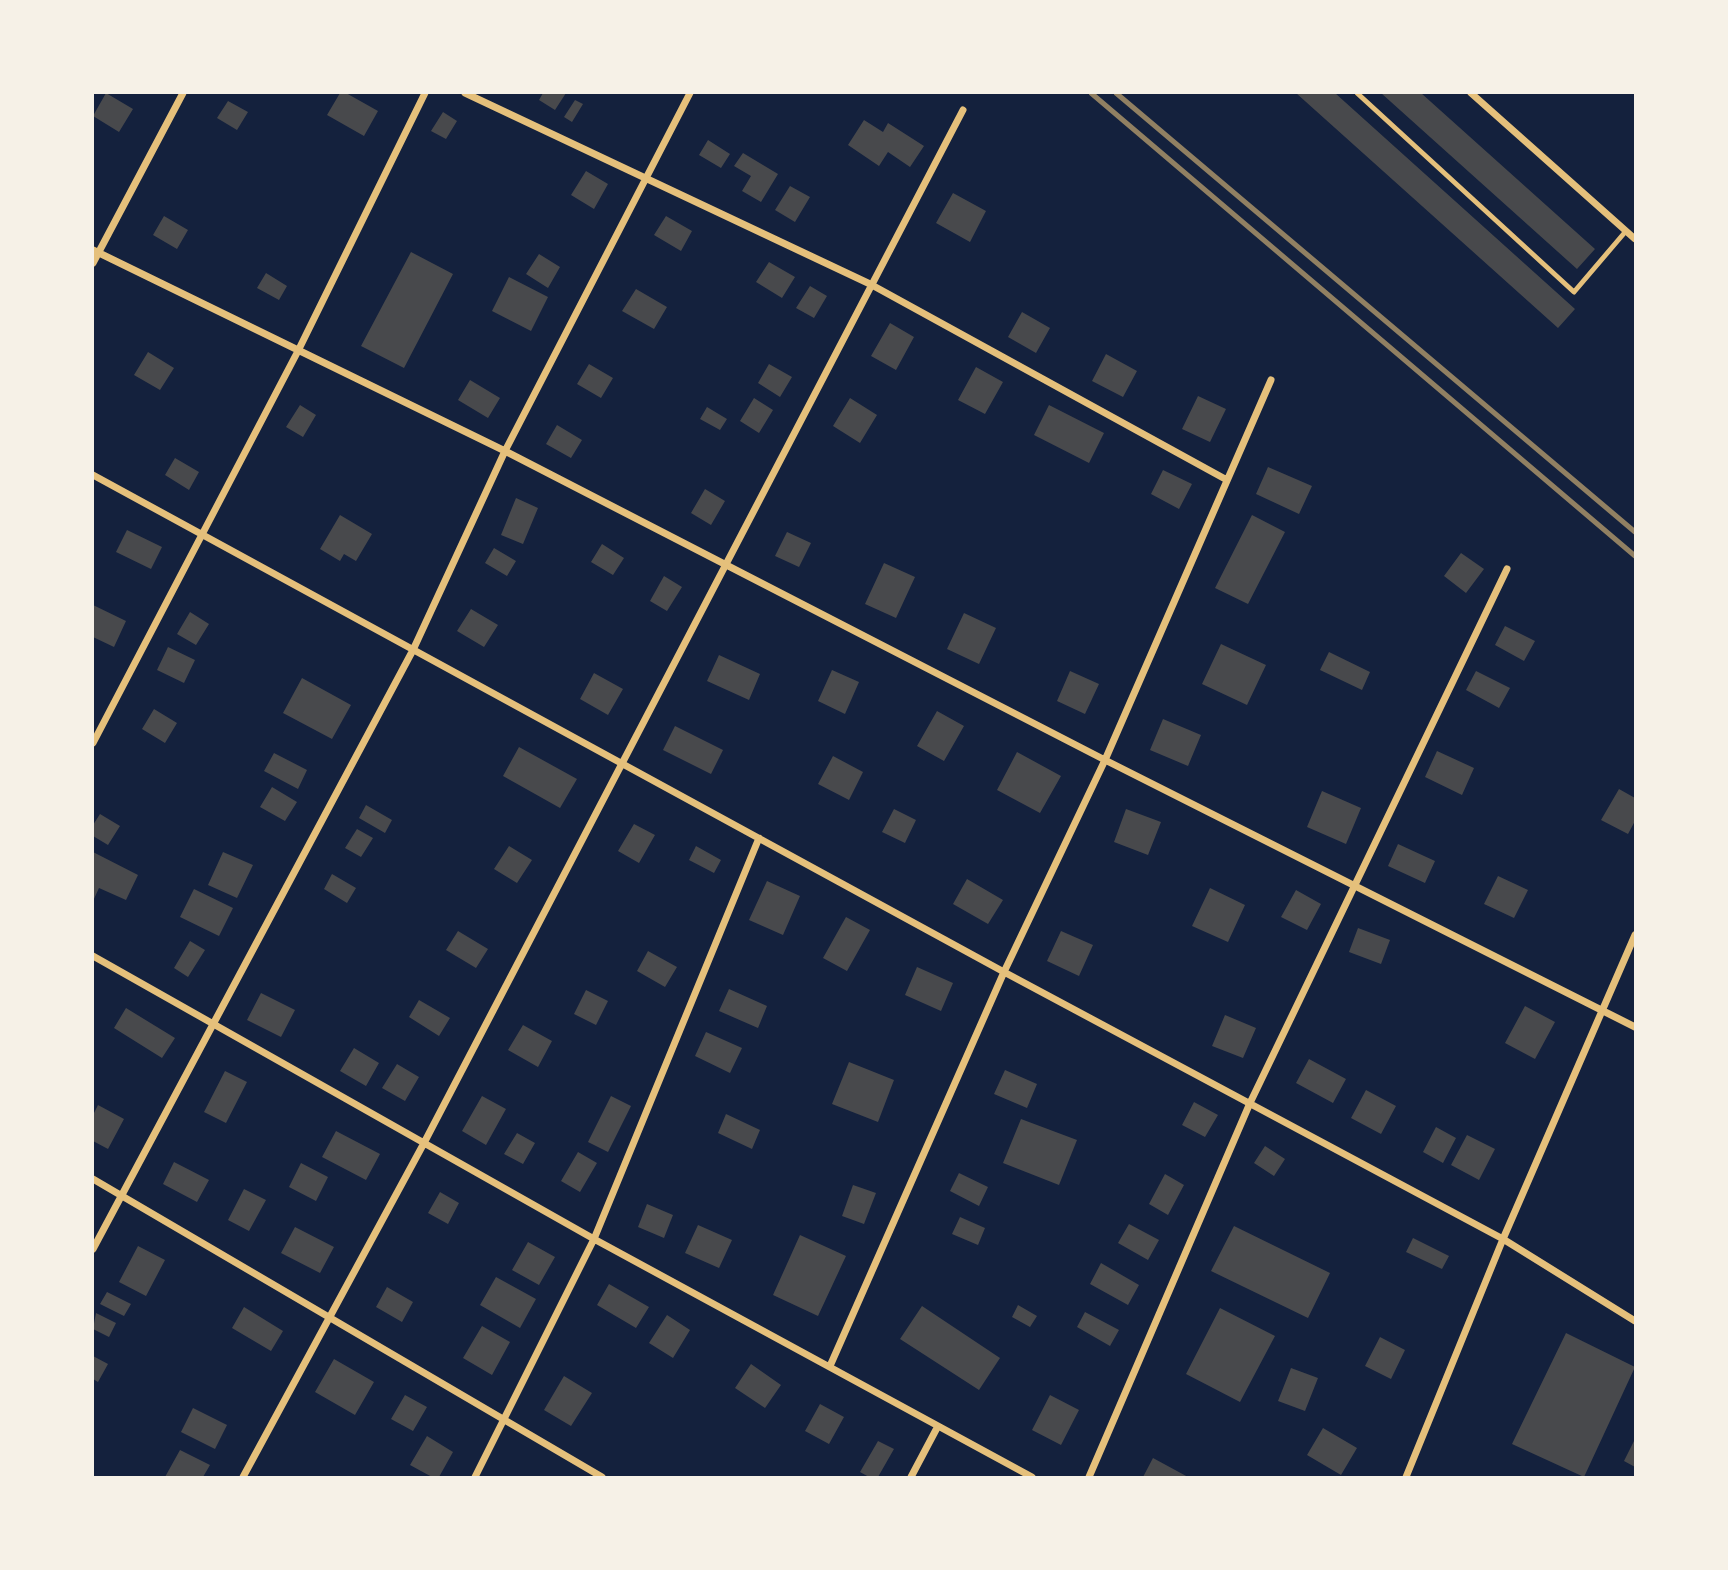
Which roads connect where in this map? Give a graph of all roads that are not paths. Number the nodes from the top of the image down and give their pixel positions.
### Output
1 (183, 93) edge
2 (425, 93) edge
3 (465, 93) edge
4 (690, 93) edge
5 (1357, 93) edge
6 (1471, 93) edge
7 (963, 110) dead end
8 (645, 178) junction
9 (1626, 230) junction
10 (1635, 239) edge
11 (96, 251) edge
12 (93, 263) edge
13 (870, 285) junction
14 (298, 351) junction
15 (1271, 380) dead end
16 (505, 452) junction
17 (93, 475) edge
18 (1227, 480) junction
19 (202, 534) junction
20 (726, 567) junction
21 (1507, 569) dead end
22 (413, 650) junction
23 (93, 743) edge
24 (1105, 760) junction
25 (621, 762) junction
26 (759, 838) junction
27 (1352, 886) junction
28 (1635, 935) edge
29 (93, 956) edge
30 (1004, 972) junction
31 (1601, 1011) junction
32 (213, 1027) junction
33 (1635, 1027) edge
34 (1250, 1103) junction
35 (424, 1143) junction
36 (93, 1179) edge
37 (119, 1195) junction
38 (594, 1239) junction
39 (1503, 1239) junction
40 (93, 1250) edge
41 (332, 1317) junction
42 (1635, 1321) edge
43 (830, 1366) junction
44 (504, 1422) junction
45 (938, 1426) junction
46 (243, 1477) edge
47 (475, 1477) edge
48 (602, 1477) edge
49 (911, 1477) edge
50 (1032, 1477) edge
51 (1089, 1477) edge
52 (1406, 1477) edge

1 - 11 street
2 - 14 street
3 - 8 street
4 - 8 street
5 - 9 lane
6 - 9 street
7 - 13 street
8 - 13 street
8 - 16 street
9 - 10 street
11 - 12 street
11 - 14 street
13 - 18 street
13 - 20 street
14 - 16 street
14 - 19 street
15 - 18 street
16 - 20 street
16 - 22 street
17 - 19 street
18 - 24 street
19 - 22 street
19 - 23 street
20 - 24 street
20 - 25 street
21 - 27 street
22 - 25 street
22 - 32 street
24 - 27 street
24 - 30 street
25 - 26 street
25 - 35 street
26 - 30 street
26 - 38 street
27 - 31 street
27 - 34 street
28 - 31 street
29 - 32 street
30 - 34 street
30 - 43 street
31 - 33 street
31 - 39 street
32 - 35 street
32 - 37 street
34 - 39 street
34 - 51 street
35 - 38 street
35 - 41 street
36 - 37 street
37 - 40 street
37 - 41 street
38 - 43 street
38 - 44 street
39 - 42 street
39 - 52 street
41 - 44 street
41 - 46 street
43 - 45 street
44 - 47 street
44 - 48 street
45 - 49 street
45 - 50 street

